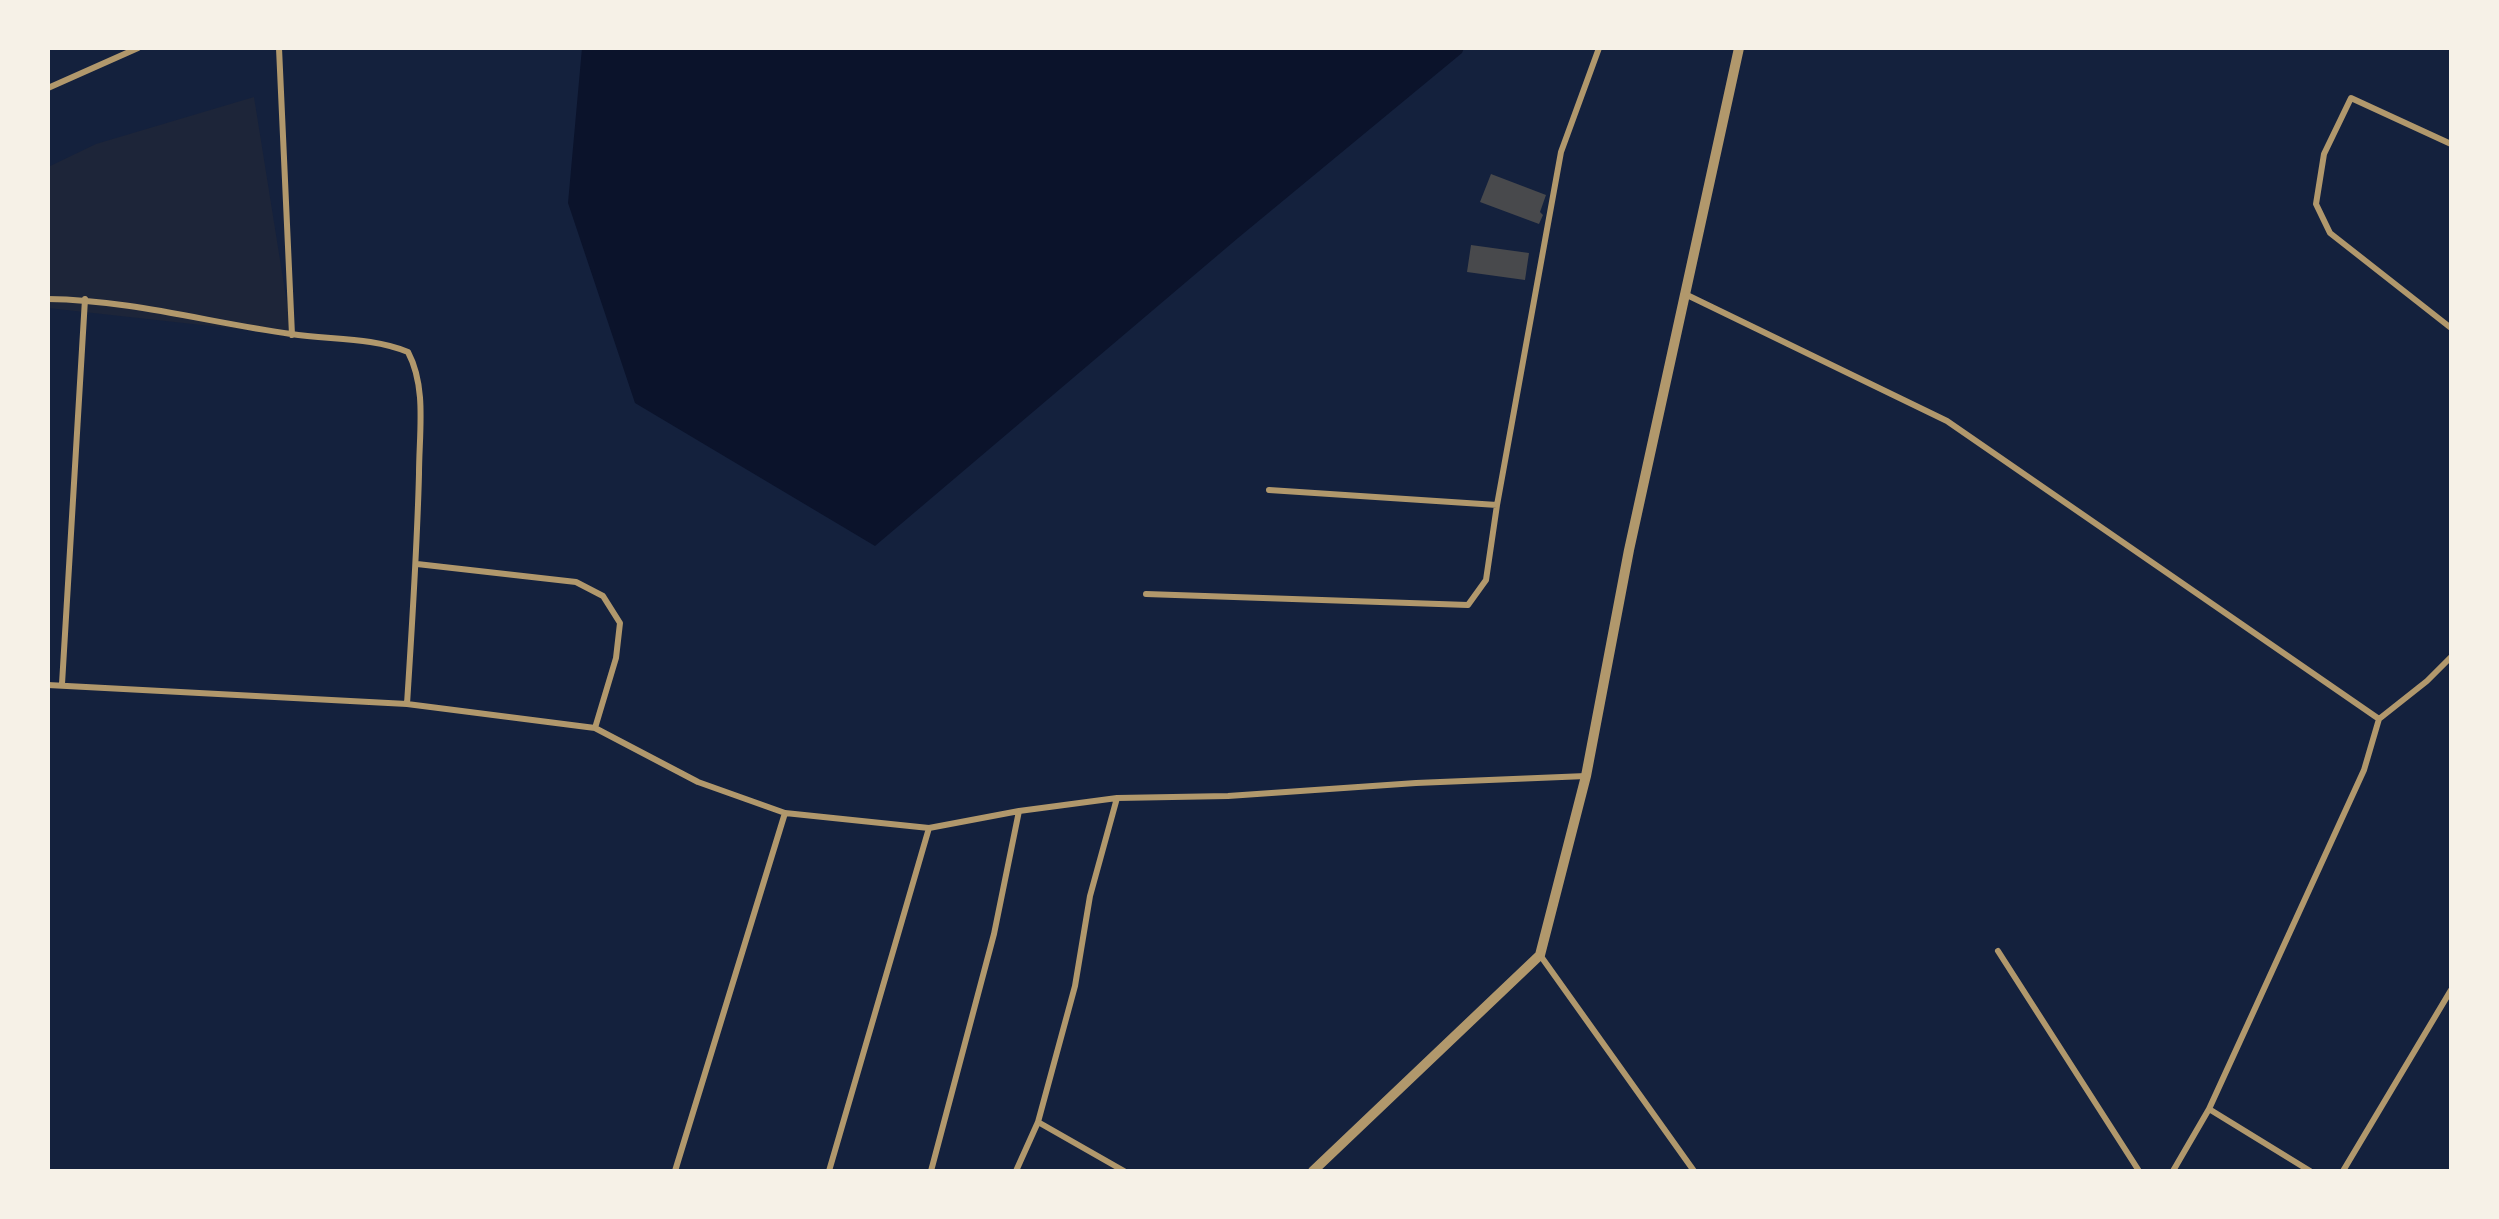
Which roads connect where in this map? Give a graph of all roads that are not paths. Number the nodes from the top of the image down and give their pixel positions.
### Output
1 (138, 48) edge
2 (279, 48) edge
3 (1599, 48) edge
4 (1738, 48) edge
5 (48, 88) edge
6 (2451, 144) edge
7 (1685, 294) junction
8 (48, 299) edge
9 (85, 299) junction
10 (2451, 328) edge
11 (292, 335) junction
12 (1269, 490) dead end
13 (1497, 505) junction
14 (417, 564) junction
15 (1146, 594) dead end
16 (2451, 657) edge
17 (62, 684) junction
18 (48, 685) edge
19 (407, 704) junction
20 (2379, 719) junction
21 (595, 728) junction
22 (1586, 776) junction
23 (1117, 798) junction
24 (1019, 811) junction
25 (785, 813) junction
26 (929, 828) junction
27 (1998, 951) dead end
28 (1540, 955) junction
29 (2451, 990) edge
30 (2209, 1109) junction
31 (1038, 1122) junction
32 (675, 1171) edge
33 (829, 1171) edge
34 (932, 1171) edge
35 (1016, 1171) edge
36 (1124, 1171) edge
37 (1313, 1171) edge
38 (1694, 1171) edge
39 (2139, 1171) edge
40 (2173, 1171) edge
41 (2310, 1171) edge
42 (2343, 1171) edge

1 - 5 street
2 - 11 street
3 - 13 street
4 - 7 street
6 - 10 street
7 - 20 street
7 - 22 street
8 - 9 street
9 - 11 street
9 - 17 street
11 - 14 street
12 - 13 street
13 - 15 street
14 - 19 street
14 - 21 street
16 - 20 street
17 - 18 street
17 - 19 street
19 - 21 street
20 - 30 street
21 - 25 street
22 - 23 street
22 - 28 street
23 - 24 street
23 - 31 street
24 - 26 street
24 - 34 street
25 - 26 street
25 - 32 street
26 - 33 street
27 - 39 street
28 - 37 street
28 - 38 street
29 - 42 street
30 - 40 street
30 - 41 street
31 - 35 street
31 - 36 street

